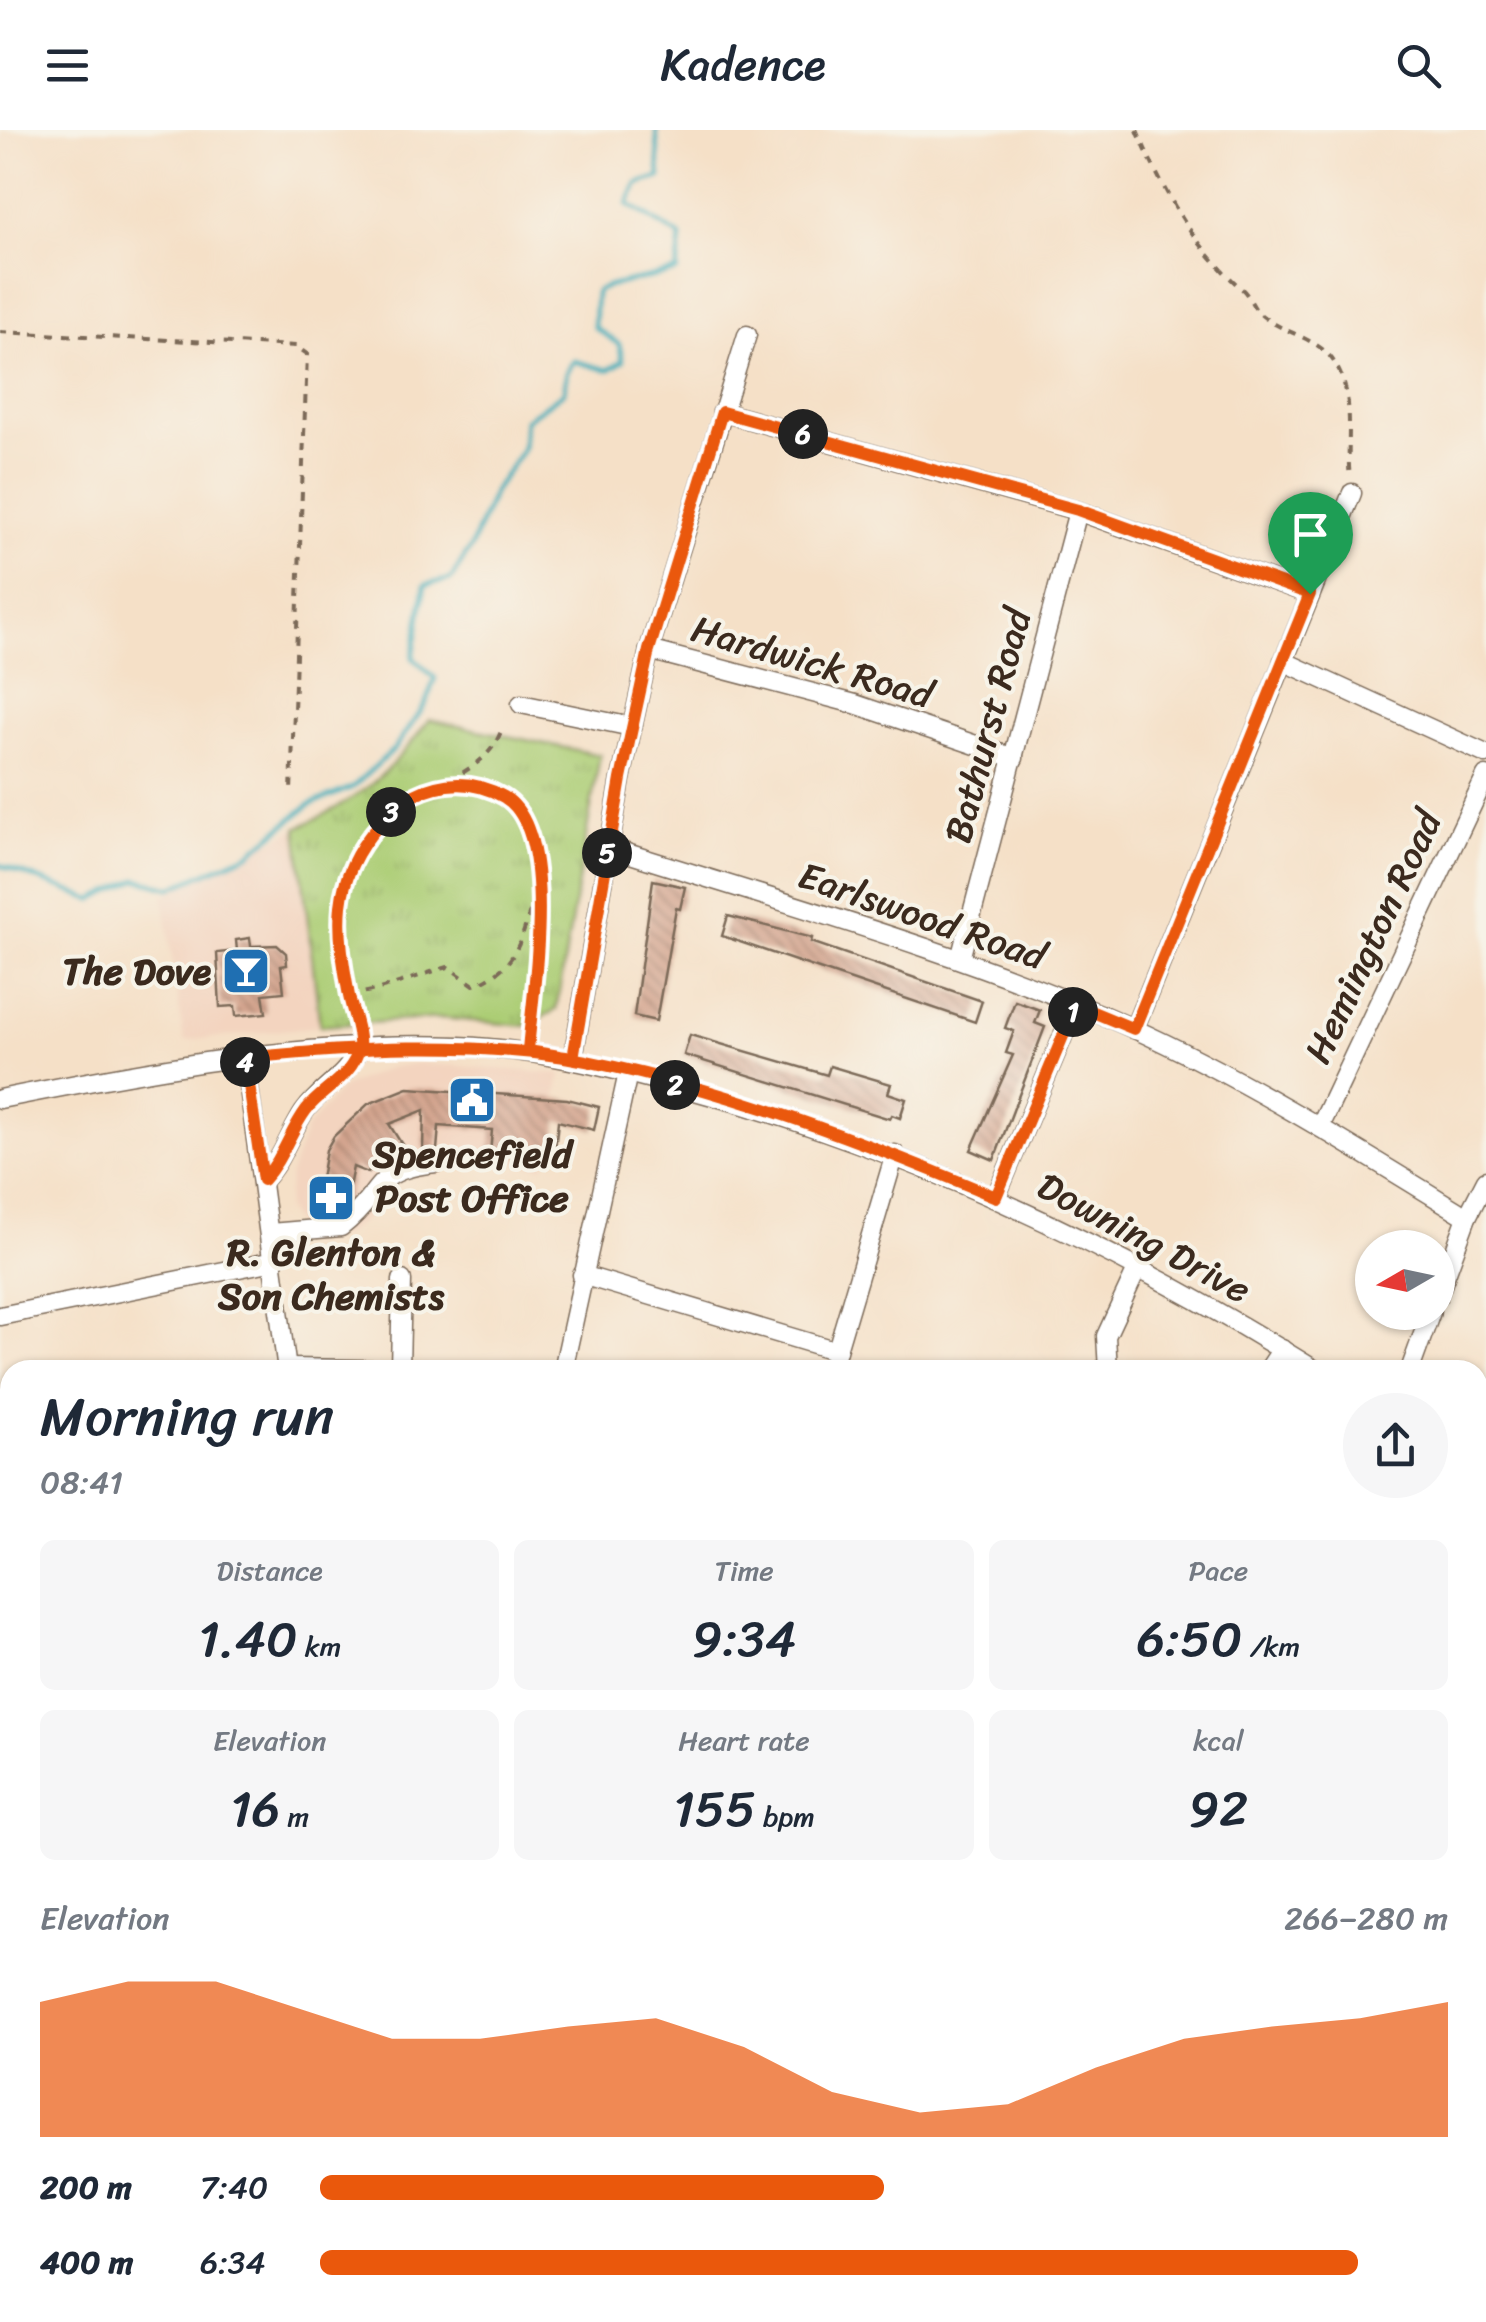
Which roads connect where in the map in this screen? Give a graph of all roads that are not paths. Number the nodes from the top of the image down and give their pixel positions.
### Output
1 (747, 335) dead end
2 (722, 412) junction
3 (1352, 493) road end
4 (1078, 510) junction
5 (1310, 594) junction
6 (649, 650) junction
7 (1283, 660) junction
8 (521, 704) dead end
9 (632, 727) junction
10 (1486, 754) edge
11 (1014, 758) junction
12 (1486, 776) edge
13 (608, 847) junction
14 (960, 958) junction
15 (1076, 1005) junction
16 (1134, 1029) junction
17 (360, 1046) junction
18 (245, 1058) junction
19 (573, 1058) junction
20 (628, 1073) junction
21 (0, 1099) edge
22 (1320, 1127) junction
23 (895, 1154) junction
24 (436, 1163) dead end
25 (263, 1180) junction
26 (1486, 1180) edge
27 (996, 1197) junction
28 (1466, 1217) junction
29 (270, 1233) junction
30 (1455, 1248) edge
31 (274, 1261) junction
32 (1138, 1266) junction
33 (582, 1275) junction
34 (402, 1280) dead end
35 (0, 1316) edge
36 (1424, 1330) edge
37 (1282, 1349) junction
38 (836, 1351) junction
39 (286, 1360) edge
40 (407, 1360) edge
41 (565, 1360) edge
42 (834, 1360) edge
43 (1107, 1360) edge
44 (1275, 1360) edge
45 (1299, 1360) edge
46 (1414, 1360) edge

1 - 2 street
2 - 4 street
2 - 6 street
3 - 5 street
4 - 5 street
4 - 11 street, Bathurst Road
5 - 7 street
6 - 9 street
6 - 11 street, Hardwick Road
7 - 10 street
7 - 16 street
8 - 9 street
9 - 13 street
11 - 14 street, Bathurst Road
12 - 22 street, Hemington Road
13 - 14 street, Earlswood Road
13 - 19 street
14 - 15 street, Earlswood Road
15 - 16 street, Earlswood Road
15 - 27 street
16 - 22 street, Earlswood Road
17 - 18 street, Downing Drive
17 - 19 street, Downing Drive
17 - 25 street
18 - 21 street, Downing Drive
18 - 25 street
19 - 20 street, Downing Drive
20 - 23 street, Downing Drive
20 - 33 street
22 - 28 street, Earlswood Road
23 - 27 street, Downing Drive
23 - 38 street
24 - 29 street
25 - 29 street
26 - 28 street
27 - 32 street, Downing Drive
28 - 30 street
29 - 31 street
31 - 35 street
31 - 39 street
32 - 37 street, Downing Drive
32 - 43 street
33 - 38 street
33 - 41 street
34 - 40 street
36 - 46 street
37 - 44 street
37 - 45 street, Downing Drive
38 - 42 street

